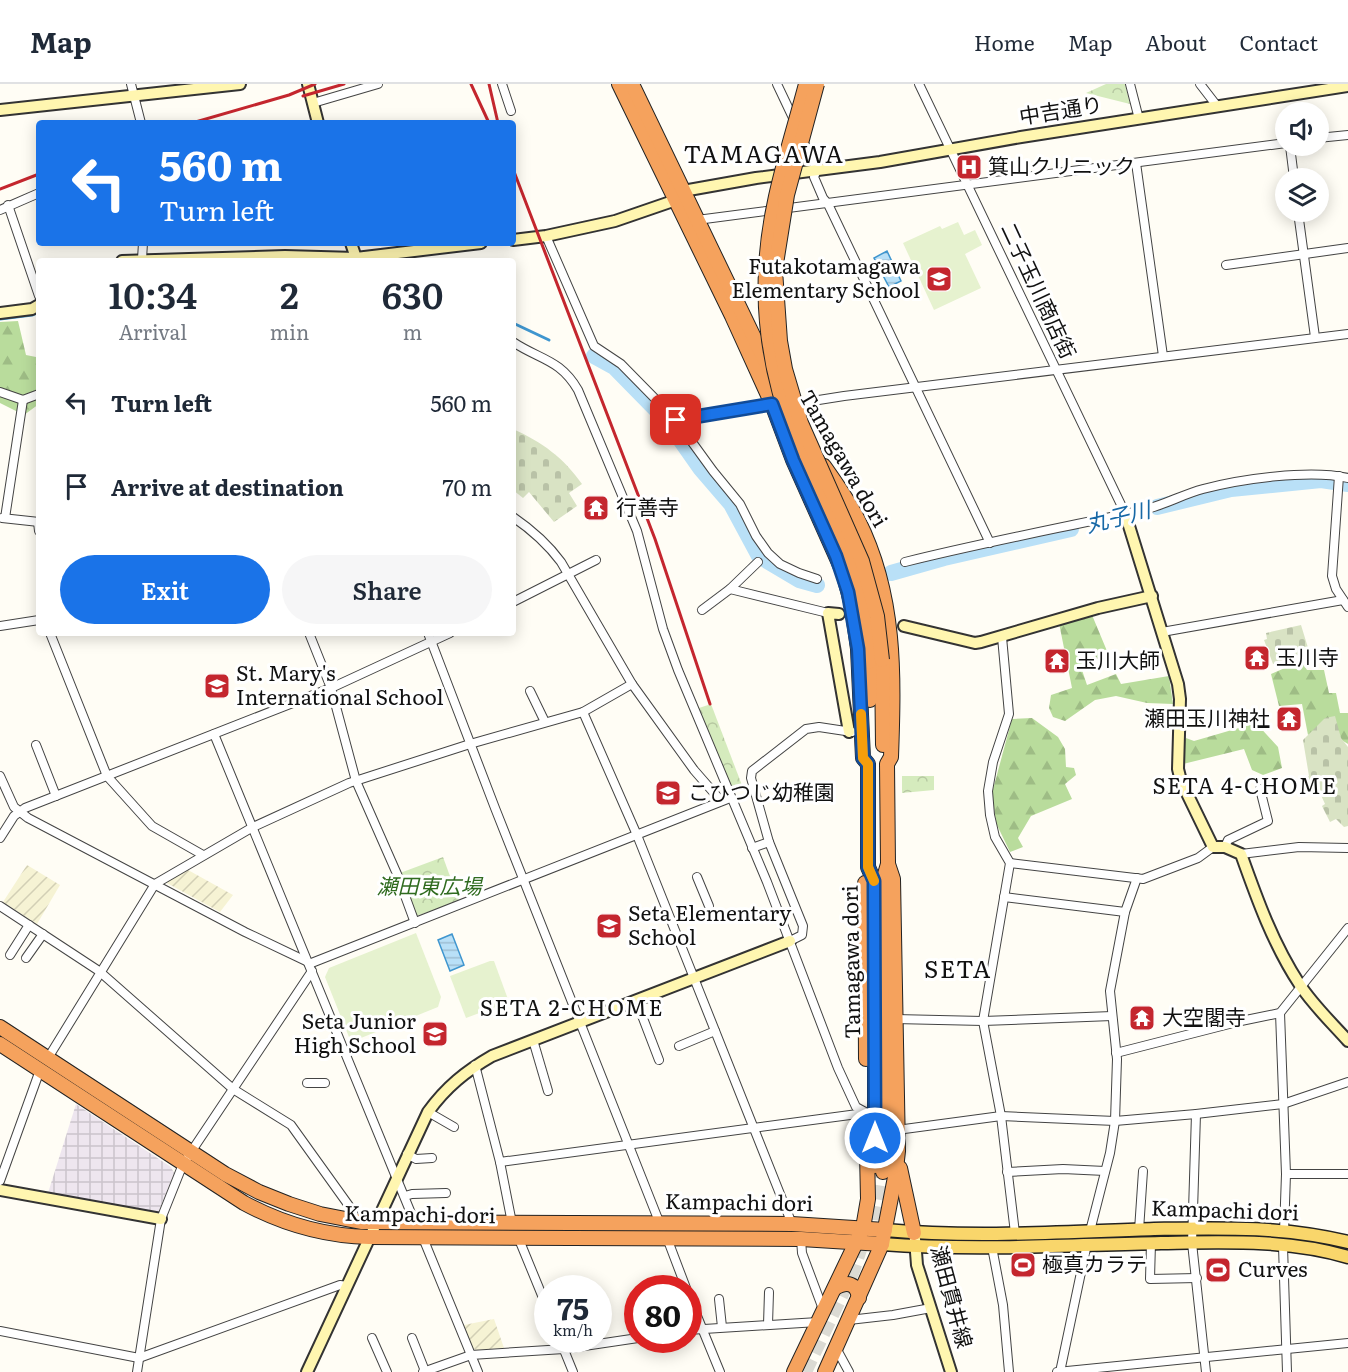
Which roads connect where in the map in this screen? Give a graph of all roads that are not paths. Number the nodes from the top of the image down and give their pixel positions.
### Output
1 (131, 84) edge
2 (240, 84) edge
3 (308, 84) edge
4 (378, 84) edge
5 (502, 84) edge
6 (619, 84) edge
7 (632, 84) edge
8 (777, 84) edge
9 (806, 84) edge
10 (817, 84) edge
11 (919, 84) edge
12 (1130, 84) edge
13 (1200, 84) edge
14 (1348, 86) edge
15 (134, 97) junction
16 (313, 103) junction
17 (1217, 106) junction
18 (0, 110) edge
19 (511, 111) dead end
20 (1139, 119) junction
21 (140, 120) edge
22 (317, 120) edge
23 (1348, 135) edge
24 (1329, 137) edge
25 (1275, 144) edge
26 (949, 150) junction
27 (1136, 163) junction
28 (817, 170) junction
29 (966, 185) junction
30 (36, 194) edge
31 (680, 196) junction
32 (828, 204) junction
33 (8, 205) junction
34 (0, 210) edge
35 (697, 220) junction
36 (1299, 222) edge
37 (546, 236) junction
38 (516, 240) edge
39 (459, 246) edge
40 (1348, 248) edge
41 (1302, 255) junction
42 (243, 258) edge
43 (321, 258) edge
44 (372, 258) edge
45 (1226, 265) dead end
46 (36, 287) edge
47 (36, 307) edge
48 (0, 313) edge
49 (1348, 334) edge
50 (1314, 337) junction
51 (516, 344) edge
52 (1163, 356) junction
53 (1055, 371) junction
54 (915, 387) junction
55 (0, 392) edge
56 (36, 395) edge
57 (23, 400) junction
58 (772, 404) junction
59 (791, 414) junction
60 (676, 420) junction
61 (1339, 478) junction
62 (1348, 478) edge
63 (2, 518) edge
64 (1126, 518) junction
65 (516, 519) edge
66 (36, 522) edge
67 (990, 543) junction
68 (596, 560) dead end
69 (758, 562) dead end
70 (905, 562) dead end
71 (570, 575) junction
72 (817, 579) dead end
73 (730, 589) junction
74 (1152, 596) junction
75 (516, 601) edge
76 (1346, 603) edge
77 (702, 610) dead end
78 (833, 614) joint
79 (36, 621) edge
80 (904, 626) dead end
81 (0, 627) edge
82 (1162, 632) junction
83 (51, 636) edge
84 (310, 636) edge
85 (429, 636) edge
86 (444, 636) edge
87 (1002, 636) junction
88 (431, 642) junction
89 (875, 661) junction
90 (632, 684) junction
91 (331, 688) junction
92 (530, 691) dead end
93 (583, 712) junction
94 (545, 722) junction
95 (856, 733) junction
96 (214, 734) junction
97 (470, 744) junction
98 (36, 745) dead end
99 (868, 764) junction
100 (887, 764) junction
101 (0, 776) edge
102 (107, 776) junction
103 (356, 781) junction
104 (1260, 789) dead end
105 (56, 796) junction
106 (730, 798) junction
107 (721, 801) junction
108 (19, 812) junction
109 (253, 827) junction
110 (637, 835) junction
111 (0, 838) edge
112 (769, 843) junction
113 (1213, 847) junction
114 (1225, 847) junction
115 (752, 849) junction
116 (1348, 849) edge
117 (1241, 854) junction
118 (203, 855) junction
119 (1010, 863) junction
120 (888, 864) junction
121 (868, 867) junction
122 (697, 877) dead end
123 (1137, 878) junction
124 (524, 879) junction
125 (155, 884) junction
126 (1004, 897) junction
127 (0, 906) edge
128 (709, 906) dead end
129 (1125, 912) junction
130 (415, 923) junction
131 (29, 925) junction
132 (1348, 928) edge
133 (42, 934) junction
134 (790, 941) junction
135 (10, 955) dead end
136 (26, 958) dead end
137 (310, 966) junction
138 (99, 971) junction
139 (694, 978) junction
140 (1301, 987) junction
141 (636, 1000) junction
142 (1280, 1013) junction
143 (1112, 1016) junction
144 (895, 1019) junction
145 (983, 1021) junction
146 (580, 1022) junction
147 (0, 1027) edge
148 (715, 1031) junction
149 (533, 1040) junction
150 (1348, 1041) edge
151 (0, 1044) edge
152 (679, 1046) dead end
153 (1116, 1053) junction
154 (659, 1060) dead end
155 (44, 1064) junction
156 (475, 1065) junction
157 (1348, 1082) edge
158 (308, 1083) dead end
159 (325, 1083) dead end
160 (233, 1089) junction
161 (548, 1090) dead end
162 (1283, 1104) junction
163 (428, 1112) junction
164 (867, 1113) junction
165 (1196, 1114) junction
166 (1001, 1116) junction
167 (1115, 1121) junction
168 (454, 1127) dead end
169 (753, 1128) junction
170 (897, 1130) junction
171 (629, 1145) junction
172 (897, 1151) junction
173 (407, 1154) junction
174 (187, 1158) junction
175 (432, 1158) dead end
176 (500, 1162) junction
177 (1105, 1171) junction
178 (1143, 1171) dead end
179 (1007, 1172) junction
180 (880, 1173) junction
181 (1286, 1174) junction
182 (1348, 1174) edge
183 (397, 1176) junction
184 (0, 1181) edge
185 (0, 1190) edge
186 (446, 1193) dead end
187 (405, 1196) junction
188 (160, 1219) junction
189 (356, 1220) junction
190 (376, 1222) junction
191 (415, 1223) junction
192 (512, 1223) junction
193 (660, 1224) junction
194 (792, 1224) junction
195 (863, 1228) junction
196 (1192, 1228) junction
197 (1139, 1230) junction
198 (1090, 1231) junction
199 (1284, 1232) junction
200 (1015, 1233) junction
201 (369, 1237) junction
202 (518, 1237) junction
203 (884, 1237) junction
204 (423, 1238) junction
205 (667, 1238) junction
206 (801, 1239) junction
207 (829, 1240) junction
208 (915, 1240) junction
209 (857, 1241) junction
210 (1348, 1242) edge
211 (1151, 1243) junction
212 (1192, 1243) junction
213 (1087, 1244) junction
214 (1283, 1246) junction
215 (992, 1247) junction
216 (1348, 1257) edge
217 (846, 1264) junction
218 (681, 1275) edge
219 (534, 1276) edge
220 (1197, 1278) junction
221 (347, 1286) junction
222 (835, 1288) junction
223 (769, 1292) dead end
224 (859, 1298) junction
225 (719, 1299) dead end
226 (931, 1308) junction
227 (821, 1316) junction
228 (849, 1320) junction
229 (768, 1324) junction
230 (722, 1327) junction
231 (702, 1328) joint
232 (0, 1330) edge
233 (372, 1338) dead end
234 (412, 1338) dead end
235 (1348, 1343) edge
236 (836, 1348) junction
237 (1286, 1350) junction
238 (534, 1351) edge
239 (566, 1353) edge
240 (471, 1354) junction
241 (1205, 1357) junction
242 (139, 1358) junction
243 (1103, 1370) edge
244 (137, 1372) edge
245 (307, 1372) edge
246 (387, 1372) edge
247 (424, 1372) edge
248 (478, 1372) edge
249 (573, 1372) edge
250 (720, 1372) edge
251 (794, 1372) edge
252 (825, 1372) edge
253 (849, 1372) edge
254 (951, 1372) edge
255 (1009, 1372) edge
256 (1059, 1372) edge
257 (1206, 1372) edge
258 (1287, 1372) edge

1 - 15 street
2 - 15 street
3 - 16 street
4 - 16 street
5 - 19 street
6 - 31 highway, Tamagawa dori
7 - 31 highway, Tamagawa dori
8 - 28 street
9 - 89 highway, bridge
10 - 89 highway, bridge
11 - 26 street, 二子玉川商店街
12 - 20 street
13 - 17 street
14 - 17 street, 中吉通り
15 - 18 street
15 - 21 street
16 - 22 street
17 - 20 street, 中吉通り
20 - 26 street, 中吉通り
23 - 24 street
25 - 27 street
26 - 28 street, 中吉通り
26 - 29 street, 二子玉川商店街
27 - 29 street
27 - 52 street
28 - 31 street, 中吉通り
28 - 32 street
29 - 32 street
29 - 53 street, 二子玉川商店街
30 - 33 street
31 - 35 highway, Tamagawa dori
31 - 37 street, 中吉通り
31 - 58 highway, Tamagawa dori
32 - 35 street
32 - 54 street
33 - 34 street
33 - 46 street
35 - 59 highway, Tamagawa dori
36 - 41 street
37 - 38 street, 中吉通り
37 - 60 street
39 - 44 street
40 - 41 street
41 - 45 street
41 - 50 street
42 - 43 street
47 - 48 street
49 - 50 street
50 - 52 street
51 - 106 street
52 - 53 street
53 - 54 street
53 - 64 street, 二子玉川商店街
54 - 59 street
54 - 67 street
55 - 57 street
56 - 57 street
57 - 63 street
58 - 60 street
58 - 95 highway, Tamagawa dori
59 - 100 highway, Tamagawa dori
60 - 72 street
61 - 62 street
61 - 64 street
61 - 76 street
63 - 66 street
64 - 67 street
64 - 74 street
65 - 71 street
67 - 70 street
68 - 71 street
69 - 73 street
71 - 75 street
71 - 90 street
73 - 77 street
73 - 78 street
74 - 82 street
74 - 87 street
76 - 82 street
78 - 95 street
79 - 81 street
80 - 87 street
82 - 113 street
83 - 102 street
84 - 91 street
85 - 88 street
86 - 88 street
87 - 119 street
88 - 91 street
88 - 97 street
89 - 99 highway
89 - 100 highway
90 - 93 street
90 - 107 street
91 - 96 street
91 - 103 street
92 - 94 street
93 - 94 street
93 - 110 street
94 - 97 street
95 - 99 highway, Tamagawa dori
95 - 112 street
96 - 102 street
96 - 109 street
97 - 103 street
97 - 124 street
98 - 105 street
99 - 121 highway, Tamagawa dori
100 - 120 highway, Tamagawa dori
101 - 108 street
102 - 105 street
102 - 118 street
103 - 109 street
103 - 130 street
104 - 114 street
105 - 108 street
106 - 107 street
106 - 115 street
107 - 110 street
108 - 111 street
108 - 125 street
109 - 118 street
109 - 137 street
110 - 124 street
110 - 139 street
112 - 115 street
112 - 134 street
113 - 114 street
113 - 123 street
114 - 117 street
115 - 134 street
116 - 117 street
117 - 140 street
118 - 125 street
119 - 123 street
119 - 126 street
120 - 144 highway
120 - 180 highway, Tamagawa dori
121 - 164 highway
121 - 180 highway, Tamagawa dori
122 - 128 street
123 - 129 street
124 - 130 street
124 - 146 street
125 - 137 street
125 - 138 street
126 - 129 street
126 - 145 street
127 - 131 street
129 - 143 street
130 - 137 street
131 - 133 street
131 - 135 street
132 - 140 street
133 - 136 street
133 - 138 street
134 - 139 street
134 - 164 street
137 - 160 street
137 - 183 street
138 - 155 street
138 - 160 street
139 - 141 street
139 - 148 street
140 - 142 street
140 - 150 street
141 - 146 street
141 - 154 street
142 - 153 street
142 - 162 street
143 - 145 street
143 - 153 street
144 - 145 street
144 - 170 highway
145 - 166 street
146 - 149 street
146 - 171 street
147 - 155 highway, Kampachi-dori
148 - 152 street
148 - 169 street
149 - 156 street
149 - 161 street
151 - 155 highway, Kampachi-dori
153 - 167 street
155 - 174 highway, Kampachi-dori
155 - 184 street
156 - 163 street
156 - 176 street
157 - 162 street
158 - 159 street
160 - 174 street
160 - 189 street
162 - 165 street
162 - 181 street
163 - 168 street
163 - 173 street
164 - 169 street
164 - 180 highway
165 - 167 street
165 - 196 street
166 - 167 street
166 - 170 street
166 - 179 street
167 - 177 street
169 - 171 street
169 - 194 street
170 - 172 highway
171 - 176 street
171 - 193 street
172 - 180 highway
172 - 208 highway
173 - 175 street
173 - 183 street
174 - 188 street
174 - 189 highway, Kampachi dori
174 - 201 highway, Kampachi-dori
176 - 192 street
177 - 179 street
177 - 198 street
178 - 197 street
179 - 200 street
180 - 195 highway
180 - 203 highway
181 - 182 street
181 - 199 street
183 - 187 street
183 - 190 street
185 - 188 street
186 - 187 street
187 - 191 street
188 - 242 street
189 - 190 highway, Kampachi dori
190 - 191 highway, Kampachi dori
190 - 201 street
191 - 192 highway, Kampachi dori
192 - 193 highway, Kampachi dori
193 - 194 highway, Kampachi dori
194 - 195 highway, Kampachi dori
195 - 203 highway, Kampachi dori
195 - 209 highway
196 - 197 main road, Kampachi dori
196 - 199 main road, Kampachi dori
196 - 212 street
197 - 198 main road, Kampachi dori
198 - 200 main road, Kampachi dori
199 - 210 main road, Kampachi dori
200 - 208 main road, Kampachi dori
201 - 204 highway, Kampachi-dori
201 - 221 street
202 - 204 highway, Kampachi-dori
202 - 205 highway, Kampachi-dori
202 - 219 street
203 - 208 main road, Kampachi dori
203 - 209 highway, Kampachi dori
203 - 224 highway
204 - 240 street
205 - 206 highway, Kampachi-dori
205 - 218 street
206 - 207 highway, Kampachi-dori
206 - 227 street
207 - 209 highway, Kampachi-dori
207 - 217 highway
208 - 215 main road, Kampachi dori
208 - 226 street, 瀬田貫井線
209 - 217 highway
211 - 212 main road, Kampachi dori
211 - 213 main road, Kampachi dori
211 - 220 street
212 - 214 main road, Kampachi dori
212 - 220 street
213 - 215 main road, Kampachi dori
213 - 256 street
214 - 216 main road, Kampachi dori
214 - 237 street
215 - 255 street
217 - 222 highway
220 - 241 street
221 - 242 street
221 - 245 street
222 - 224 highway
222 - 227 highway
223 - 229 street
224 - 228 highway
225 - 230 street
226 - 228 street
226 - 254 street, 瀬田貫井線
227 - 229 street
227 - 251 highway
228 - 236 highway
229 - 230 street
230 - 231 street
231 - 250 street
232 - 242 street
233 - 246 street
234 - 247 street
235 - 237 street
236 - 252 highway
236 - 253 street
237 - 241 street
237 - 258 street
238 - 240 street
239 - 249 street
240 - 247 street
240 - 248 street
241 - 243 street
241 - 257 street
242 - 244 street
243 - 256 street

